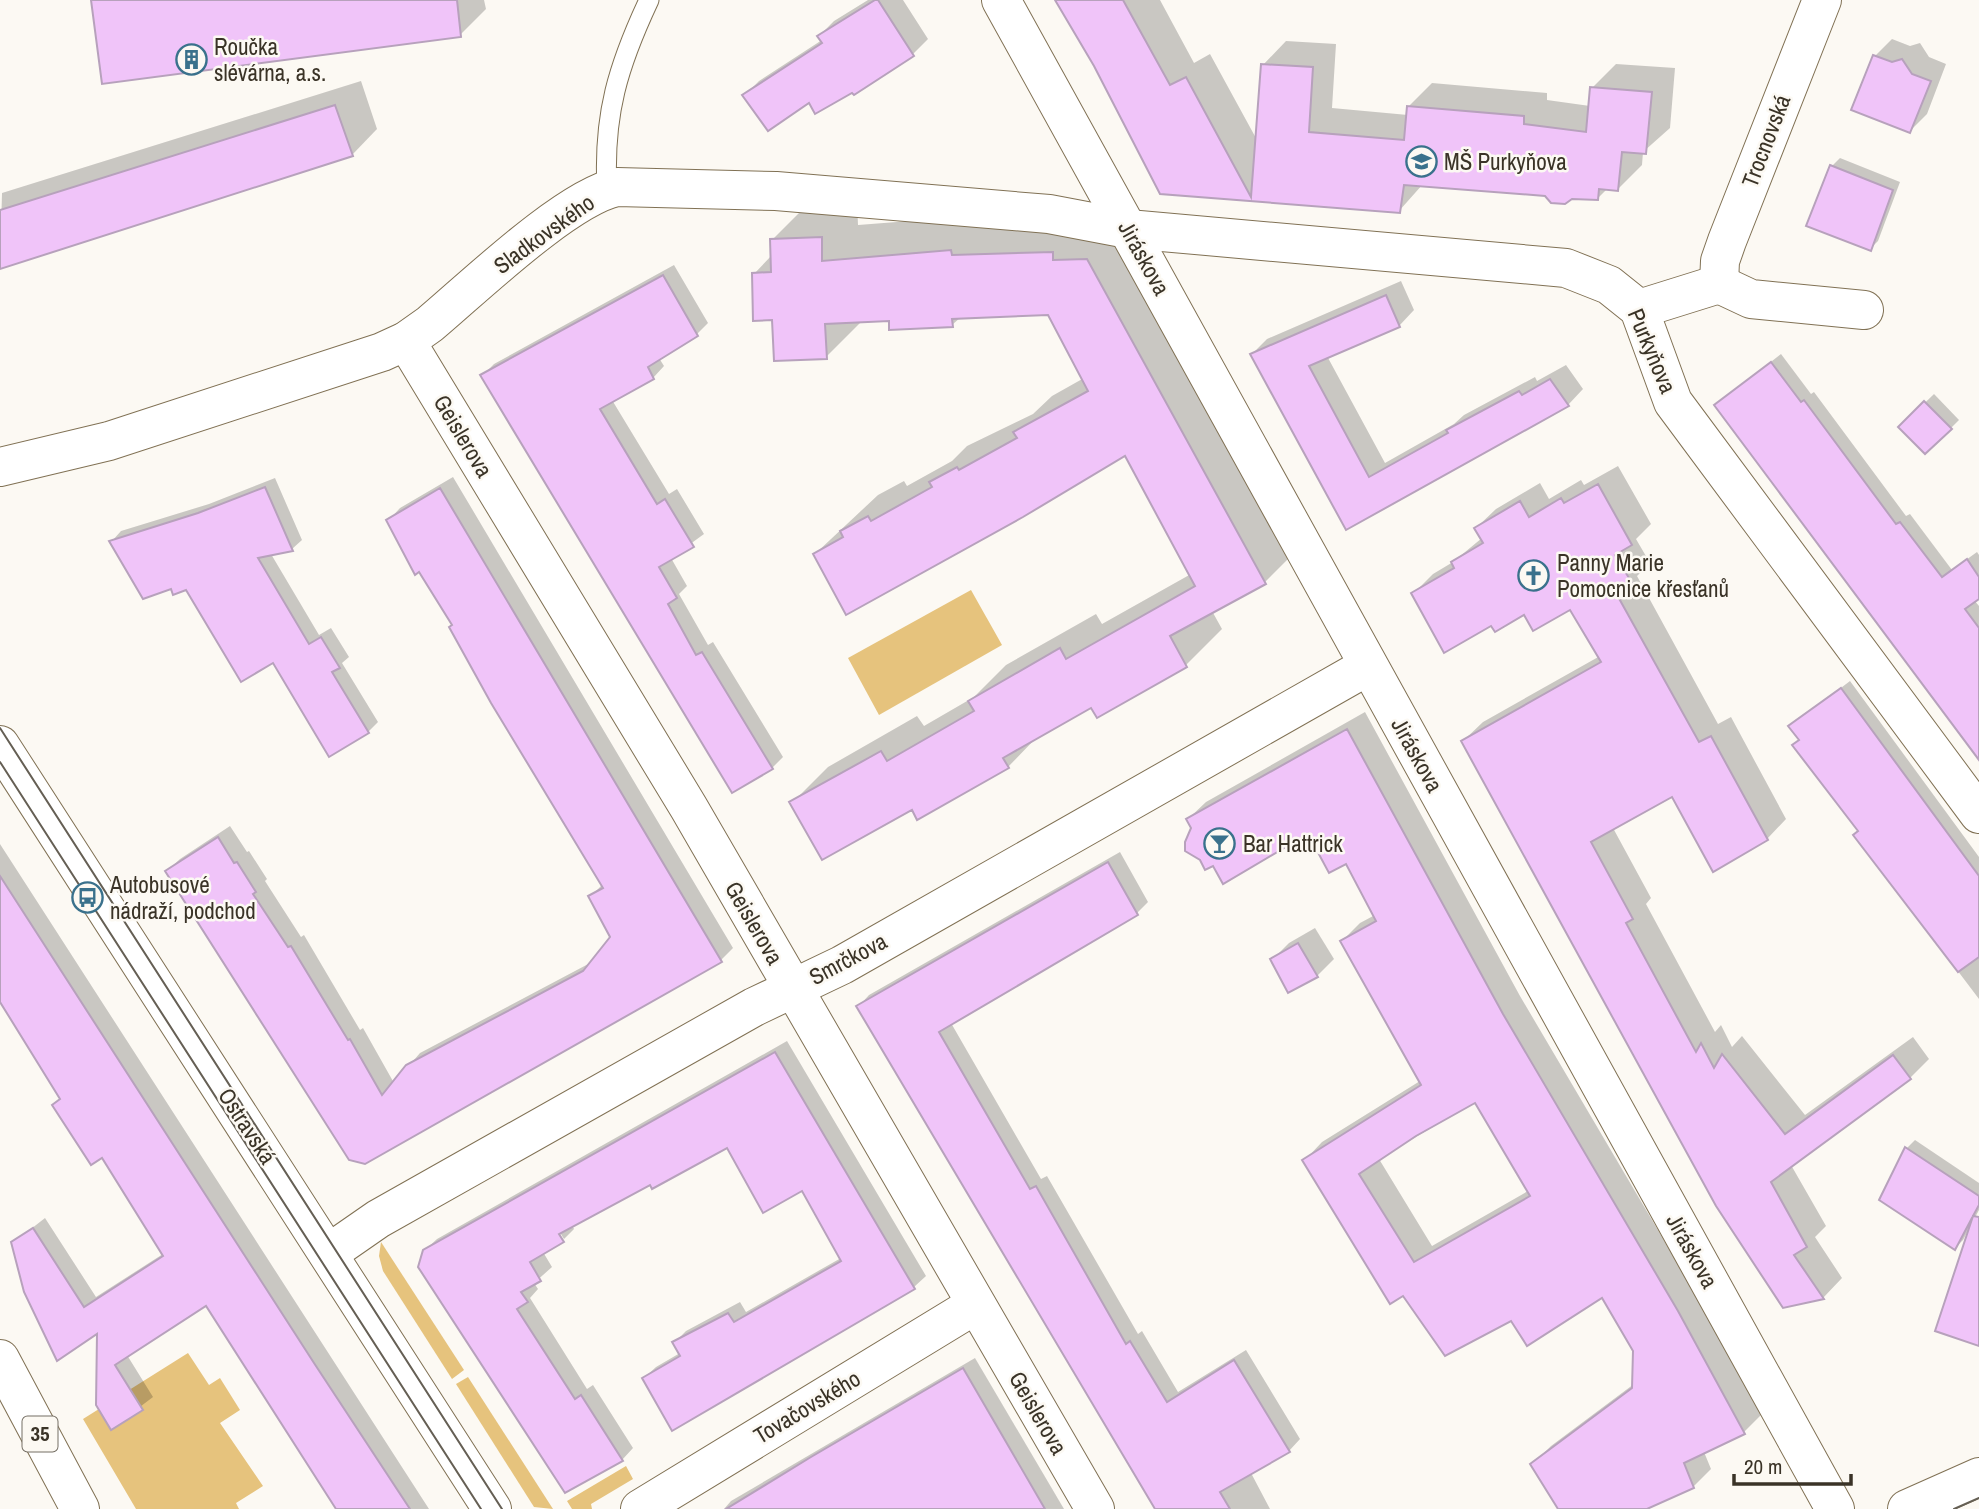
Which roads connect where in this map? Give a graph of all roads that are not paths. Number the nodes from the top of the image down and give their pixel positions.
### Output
1 (649, 0) edge
2 (1001, 0) edge
3 (1822, 0) edge
4 (607, 189) junction
5 (1128, 229) junction
6 (1719, 284) junction
7 (1639, 309) junction
8 (1864, 310) dead end
9 (406, 341) junction
10 (0, 467) edge
11 (1367, 666) junction
12 (0, 745) edge
13 (1979, 814) edge
14 (792, 989) junction
15 (329, 1253) junction
16 (975, 1305) junction
17 (0, 1359) edge
18 (1979, 1477) edge
19 (80, 1509) edge
20 (492, 1509) edge
21 (640, 1509) edge
22 (1095, 1509) edge
23 (1835, 1509) edge
24 (1908, 1509) edge

1 - 4 lane
2 - 5 street, Jiráskova
3 - 6 street, Trocnovská
4 - 5 street, Sladkovského
4 - 9 street, Sladkovského
5 - 7 street, Purkyňova
5 - 11 street, Jiráskova
6 - 7 street
6 - 8 street
7 - 13 street, Purkyňova
9 - 10 street, Sladkovského
9 - 14 street, Geislerova
11 - 14 street, Smrčkova
11 - 23 street, Jiráskova
12 - 15 street, Ostravská
14 - 15 street, Smrčkova
14 - 16 street, Geislerova
15 - 20 street, Ostravská
16 - 21 street, Tovačovského
16 - 22 street, Geislerova
17 - 19 street, 35
18 - 24 street

